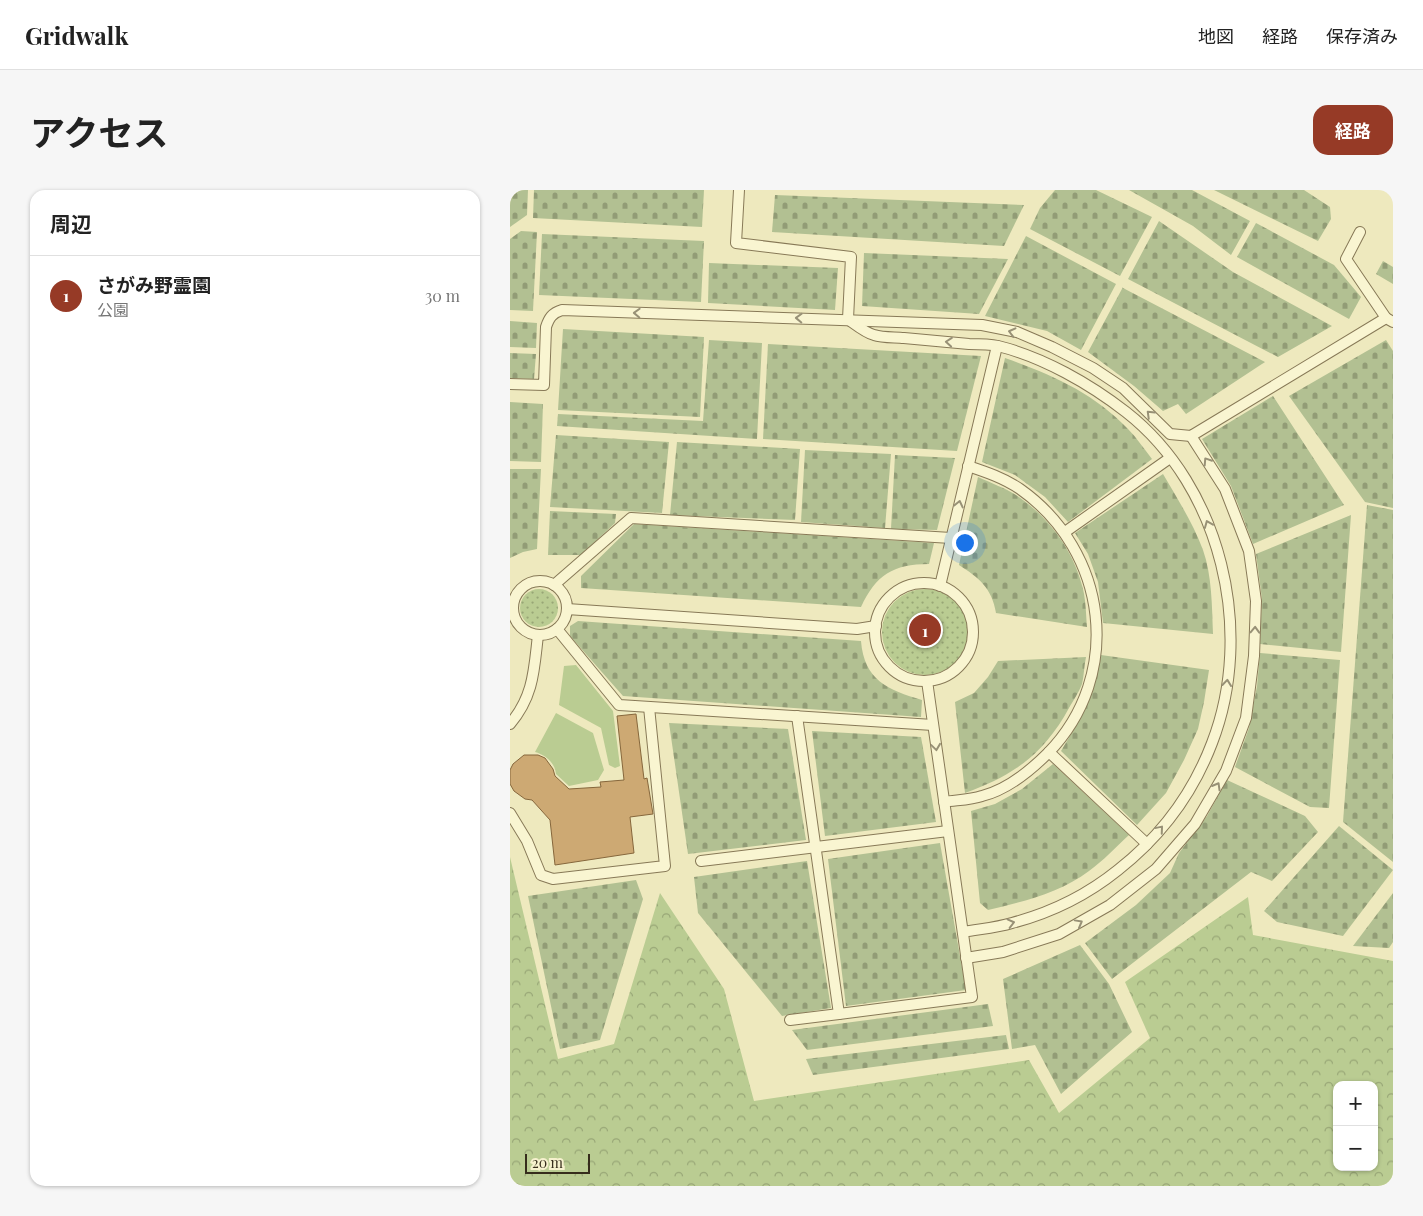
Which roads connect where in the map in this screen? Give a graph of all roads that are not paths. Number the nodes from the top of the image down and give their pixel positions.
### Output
1 (739, 190) edge
2 (1360, 232) dead end
3 (848, 319) junction
4 (1389, 320) edge
5 (997, 346) junction
6 (510, 384) edge
7 (1191, 436) junction
8 (1170, 458) junction
9 (968, 466) junction
10 (1065, 532) junction
11 (951, 538) junction
12 (554, 585) junction
13 (940, 586) junction
14 (567, 608) junction
15 (876, 626) junction
16 (557, 629) junction
17 (538, 635) junction
18 (927, 681) junction
19 (648, 706) junction
20 (797, 716) junction
21 (510, 724) edge
22 (933, 725) junction
23 (1049, 752) junction
24 (944, 802) junction
25 (510, 812) edge
26 (948, 831) junction
27 (1148, 844) junction
28 (816, 847) junction
29 (701, 861) dead end
30 (963, 932) junction
31 (966, 958) junction
32 (839, 1014) junction
33 (790, 1020) dead end

1 - 3 lane
2 - 4 lane
5 -> 3 lane
3 -> 6 lane
7 -> 3 lane
4 - 7 lane
5 - 8 lane
5 - 9 lane
31 -> 7 lane
8 - 10 lane
27 -> 8 lane
9 - 10 lane
11 -> 9 lane
10 - 23 lane
11 - 12 lane
11 - 13 lane
12 - 14 lane
12 - 17 lane
13 - 15 lane
13 - 18 lane
14 - 15 lane
14 - 16 lane
15 - 18 lane
16 - 17 lane
16 - 19 lane
17 - 21 lane
18 - 22 lane
19 - 20 lane
19 - 25 lane
20 - 22 lane
20 - 28 lane
22 -> 24 lane
23 - 24 lane
23 - 27 lane
24 - 26 lane
26 - 28 lane
26 - 30 lane
30 -> 27 lane
28 - 29 lane
28 - 32 lane
30 - 31 lane
31 - 32 lane
32 - 33 lane

